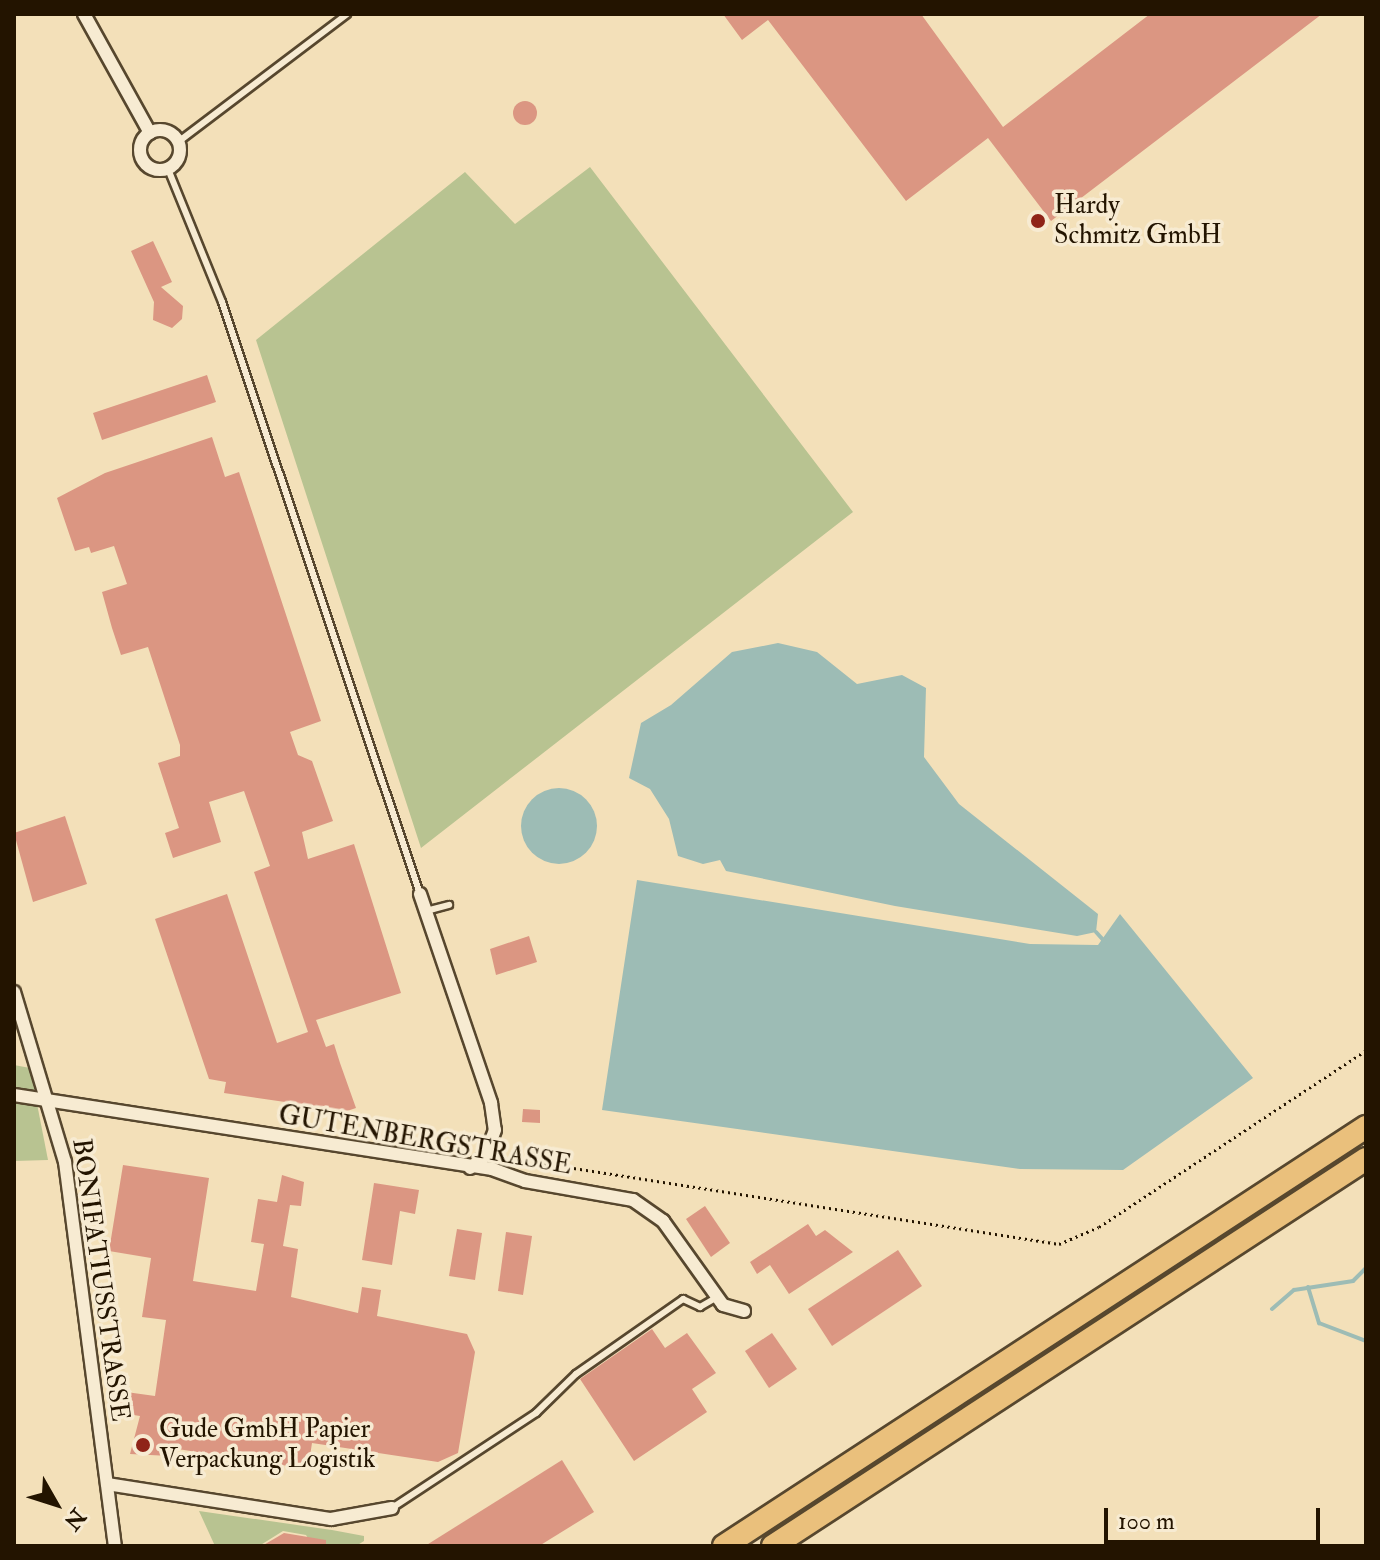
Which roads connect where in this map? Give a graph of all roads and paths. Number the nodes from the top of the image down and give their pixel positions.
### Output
1 (84, 14) edge
2 (356, 14) edge
3 (345, 17) edge
4 (150, 133) junction
5 (178, 142) junction
6 (168, 169) junction
7 (420, 894) joint
8 (449, 905) dead end
9 (426, 911) junction
10 (14, 992) edge
11 (1366, 1050) edge
12 (14, 1095) edge
13 (49, 1101) junction
14 (1366, 1127) edge
15 (485, 1156) junction
16 (1366, 1159) edge
17 (470, 1168) junction
18 (717, 1297) junction
19 (744, 1311) dead end
20 (107, 1484) junction
21 (392, 1508) joint
22 (115, 1546) edge
23 (724, 1546) edge
24 (773, 1546) edge

1 - 4 street
2 - 3 lane
3 - 5 lane
4 - 5 street
4 - 6 street
5 - 6 street
6 - 7 lane
7 - 9 street
8 - 9 lane
9 - 15 street
10 - 13 street, BONIFATIUSSTRASSE
11 - 15 path
12 - 13 street, GUTENBERGSTRASSE
13 - 17 street, GUTENBERGSTRASSE
13 - 20 street, BONIFATIUSSTRASSE
14 - 23 highway
15 - 17 street
16 - 24 highway
17 - 18 street, GUTENBERGSTRASSE
18 - 19 street, GUTENBERGSTRASSE
18 - 21 lane
20 - 21 street
20 - 22 street, BONIFATIUSSTRASSE

